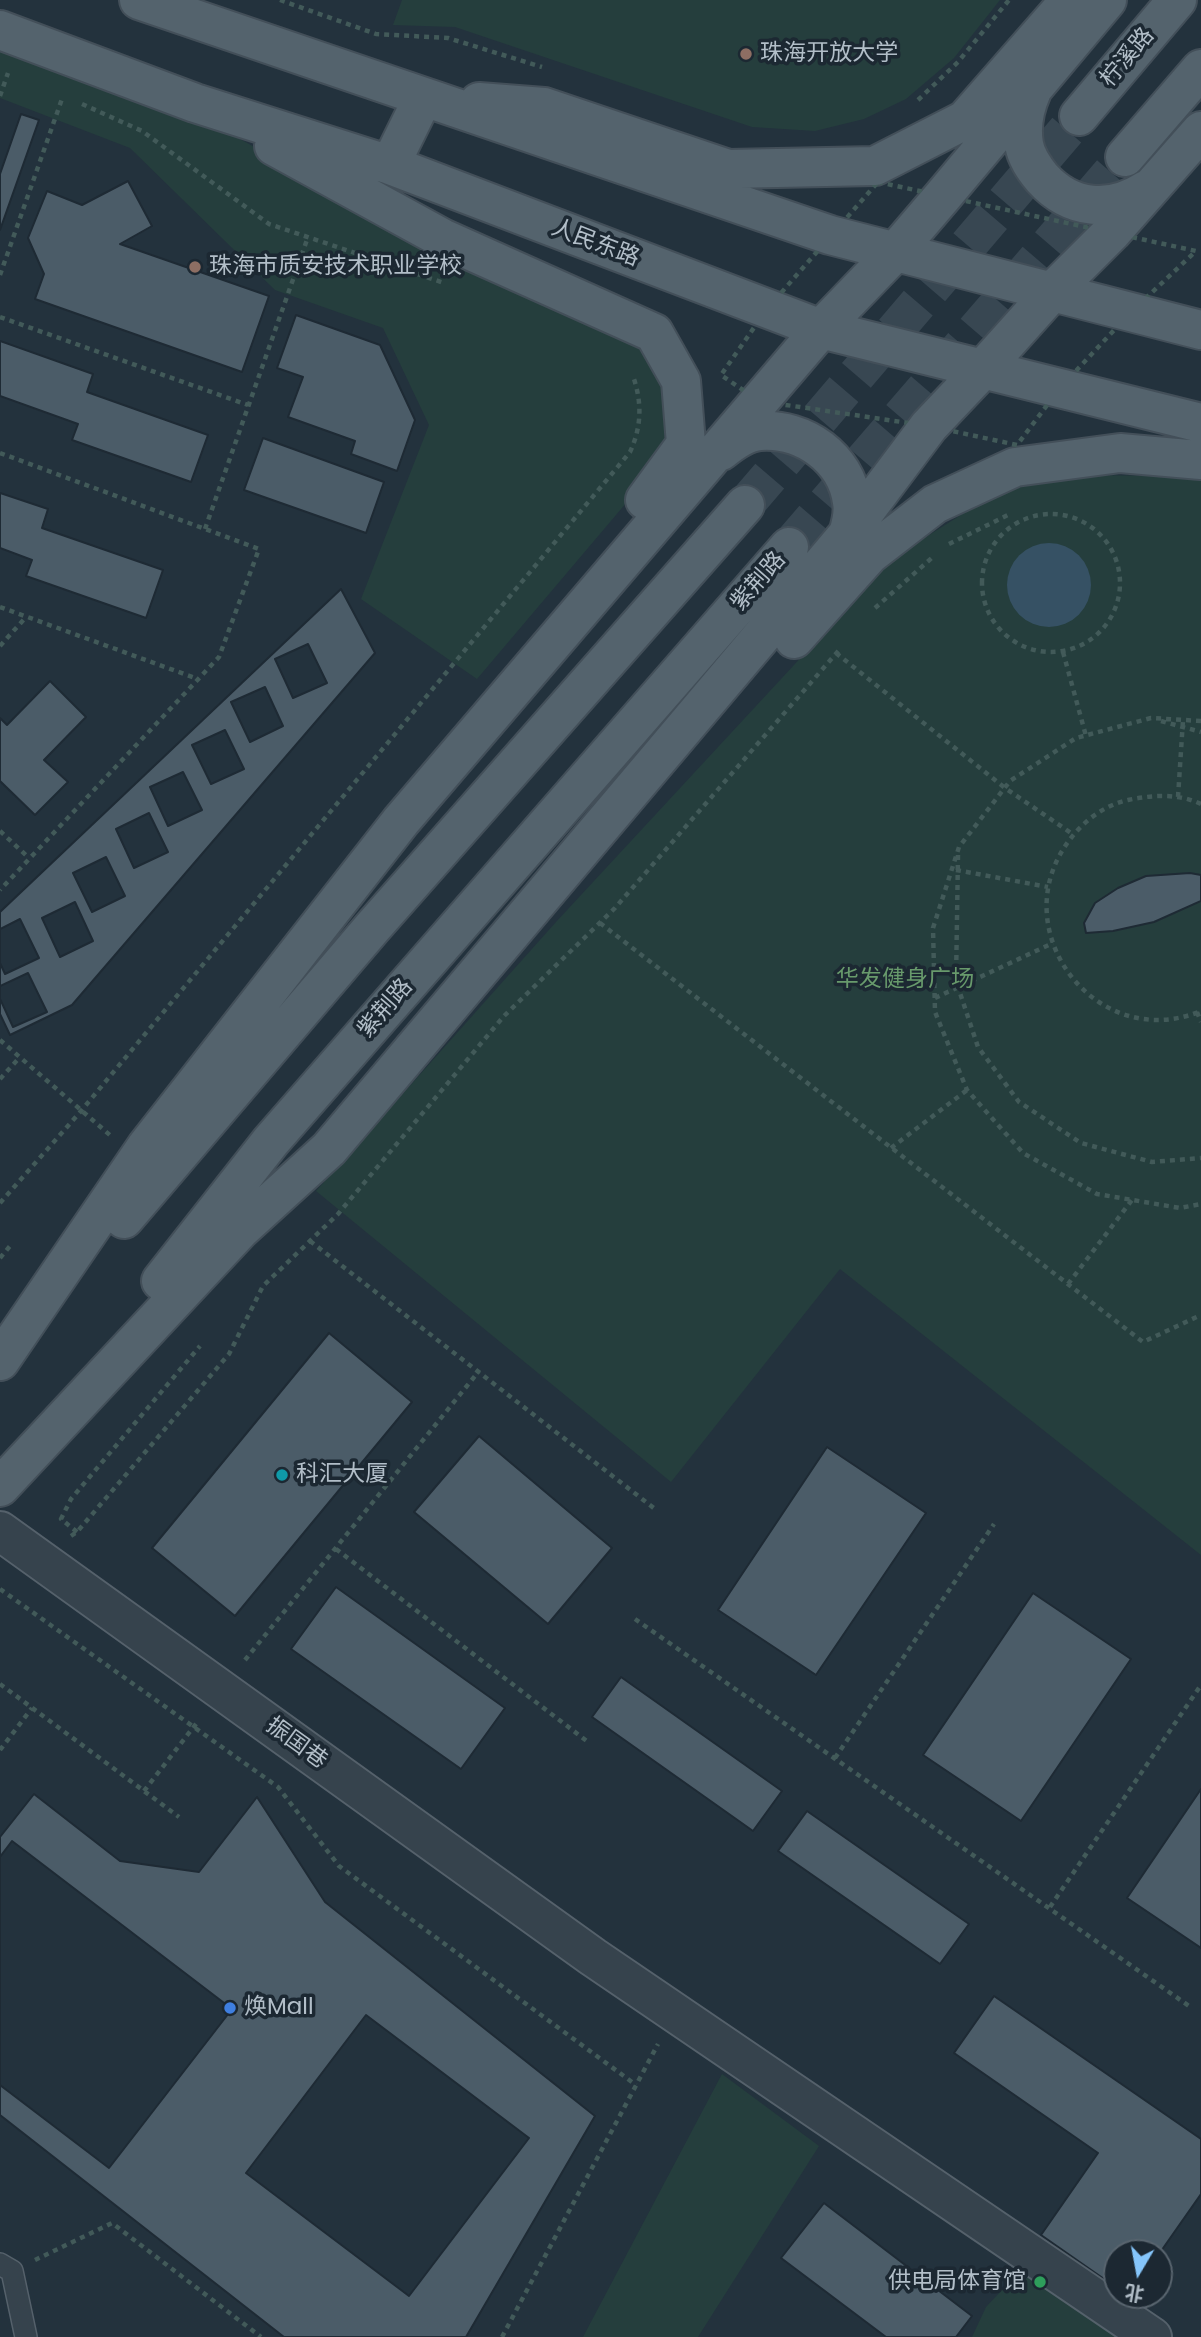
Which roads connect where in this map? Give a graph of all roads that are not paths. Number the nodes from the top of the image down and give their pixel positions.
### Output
1 (139, 0) edge
2 (1070, 0) edge
3 (1107, 0) edge
4 (1177, 0) edge
5 (0, 30) edge
6 (1201, 69) edge
7 (1032, 89) junction
8 (423, 98) junction
9 (195, 103) junction
10 (1079, 116) tunnel mouth
11 (1201, 131) edge
12 (1125, 157) tunnel mouth
13 (390, 164) junction
14 (1150, 188) junction
15 (896, 251) junction
16 (1051, 293) junction
17 (821, 329) junction
18 (1201, 330) edge
19 (983, 369) junction
20 (1201, 423) edge
21 (1201, 460) edge
22 (708, 462) junction
23 (745, 505) tunnel mouth
24 (848, 534) junction
25 (789, 547) tunnel mouth
26 (312, 935) junction
27 (506, 942) junction
28 (0, 1362) edge
29 (0, 1486) edge
30 (0, 1531) edge
31 (6, 2267) edge
32 (26, 2337) edge
33 (1152, 2337) edge

1 - 8 main road
2 - 8 main road
3 - 7 main road
4 - 10 main road, 柠溪路
5 - 9 main road, 人民东路
6 - 12 main road
7 - 14 main road
7 - 15 main road
8 - 13 main road
8 - 15 main road
9 - 13 main road, 人民东路
9 - 26 main road
11 - 14 main road
13 - 17 main road, 人民东路
14 - 16 main road
15 - 16 main road
15 - 17 main road
16 - 18 main road
16 - 19 main road
17 - 19 main road, 人民东路
17 - 22 main road
19 - 20 main road, 人民东路
19 - 24 main road
21 - 27 main road
22 - 24 main road
22 - 26 main road
23 - 28 main road
24 - 27 main road
25 - 29 main road, 紫荆路
26 - 28 main road
27 - 29 main road
30 - 33 street, 振国巷
31 - 32 lane

